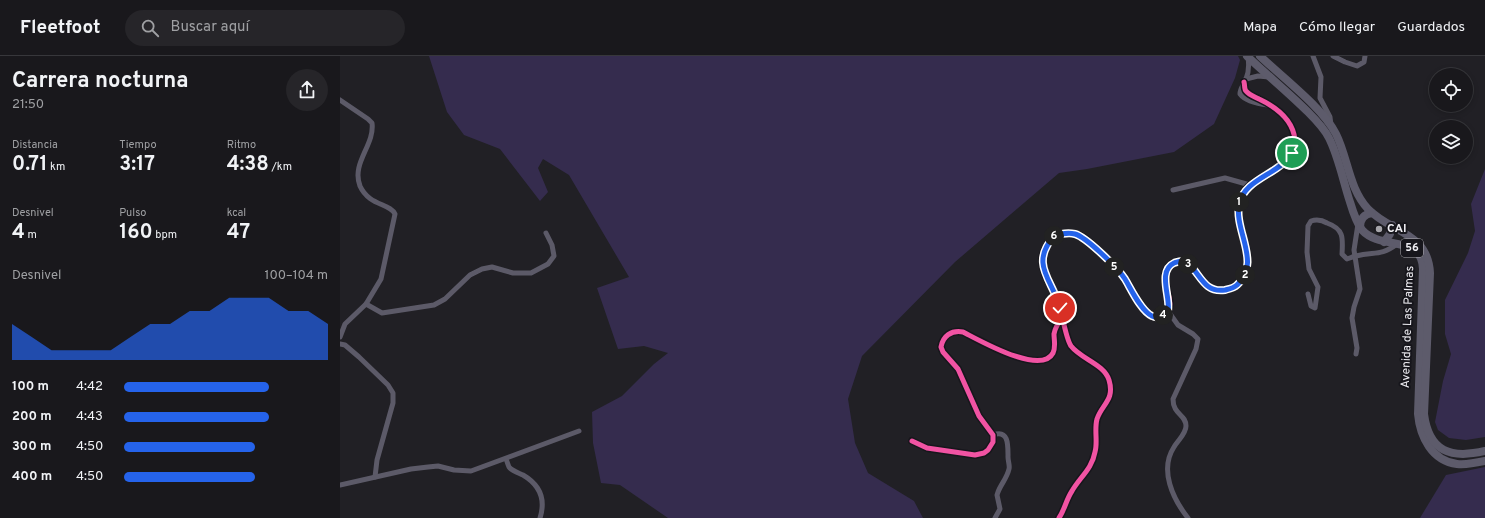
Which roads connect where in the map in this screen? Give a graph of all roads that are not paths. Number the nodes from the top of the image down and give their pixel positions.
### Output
1 (1248, 56) edge
2 (1260, 56) edge
3 (1313, 56) edge
4 (1334, 56) edge
5 (1365, 56) edge
6 (1270, 77) junction
7 (1245, 80) junction
8 (340, 100) edge
9 (1331, 126) junction
10 (1250, 185) junction
11 (1173, 190) dead end
12 (1372, 213) junction
13 (1392, 225) junction
14 (1359, 226) junction
15 (546, 233) dead end
16 (1384, 242) junction
17 (1397, 244) junction
18 (1356, 256) junction
19 (1308, 294) dead end
20 (366, 304) junction
21 (1168, 311) junction
22 (1062, 318) junction
23 (340, 337) edge
24 (340, 344) edge
25 (1356, 354) dead end
26 (579, 431) dead end
27 (993, 434) junction
28 (912, 440) dead end
29 (1485, 451) edge
30 (506, 458) junction
31 (1485, 461) edge
32 (375, 477) junction
33 (340, 486) edge
34 (540, 518) edge
35 (996, 518) edge
36 (1059, 518) edge
37 (1188, 518) edge

1 - 6 main road
1 - 7 street
2 - 9 main road, Avenida de Las Palmas / 56
3 - 9 street
4 - 5 street
6 - 7 street
6 - 14 main road
7 - 10 street
8 - 20 street
9 - 12 main road, Avenida de Las Palmas / 56
10 - 11 street
10 - 21 street
12 - 13 main road, Avenida de Las Palmas / 56
12 - 14 main road
13 - 16 main road
13 - 29 main road, Avenida de Las Palmas / 56
14 - 16 main road, Avenida de Las Palmas / 56
14 - 18 street
15 - 20 street
16 - 17 main road, Avenida de Las Palmas / 56
17 - 18 street
17 - 31 main road, Avenida de Las Palmas / 56
18 - 19 street
18 - 25 street
20 - 23 street
21 - 22 street
21 - 37 street
22 - 27 street
22 - 36 street
24 - 32 street
26 - 30 street
27 - 28 street
27 - 35 street
30 - 32 street
30 - 34 street
32 - 33 street

